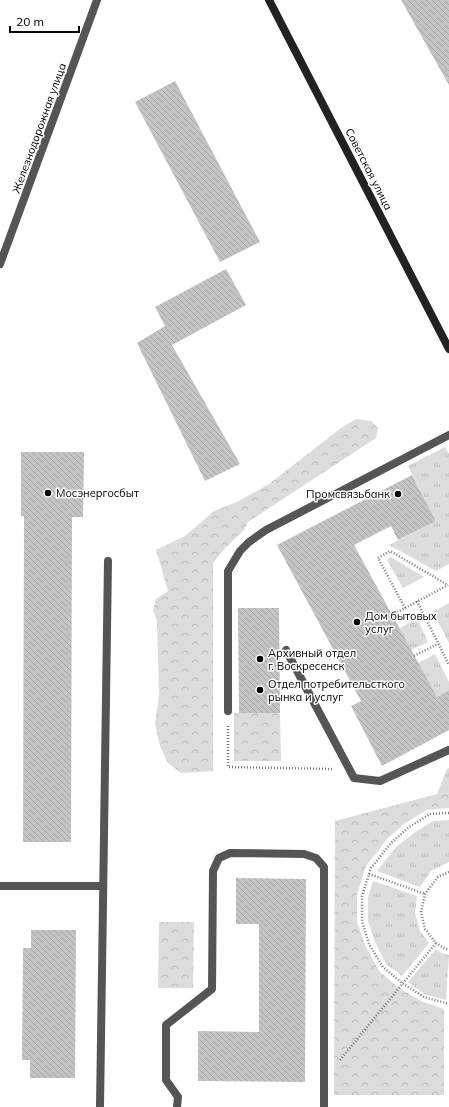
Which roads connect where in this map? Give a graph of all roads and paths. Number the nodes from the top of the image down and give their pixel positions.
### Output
1 (97, 0) edge
2 (269, 0) edge
3 (0, 264) edge
4 (449, 349) edge
5 (449, 435) edge
6 (108, 560) dead end
7 (449, 585) edge
8 (417, 602) junction
9 (405, 608) junction
10 (392, 615) dead end
11 (438, 644) junction
12 (286, 650) dead end
13 (414, 656) dead end
14 (449, 665) edge
15 (228, 711) joint
16 (449, 750) edge
17 (350, 769) junction
18 (449, 813) edge
19 (449, 872) edge
20 (369, 874) junction
21 (0, 886) edge
22 (103, 886) junction
23 (425, 894) junction
24 (436, 943) junction
25 (449, 950) edge
26 (402, 983) junction
27 (449, 1004) edge
28 (324, 1080) junction
29 (100, 1107) edge
30 (178, 1107) edge
31 (324, 1107) edge

1 - 3 street, Железнодорожная улица
2 - 4 street, Советская улица
5 - 15 street
6 - 22 street
7 - 8 path
7 - 9 path
8 - 9 path
8 - 11 path
9 - 10 path
11 - 13 path
11 - 14 path
12 - 17 street
15 - 17 path
16 - 17 street
18 - 20 path
19 - 23 path
20 - 23 path
20 - 26 path
21 - 22 street
22 - 29 street
23 - 24 path
24 - 25 path
24 - 26 path
26 - 27 path
26 - 28 path
28 - 30 street
28 - 31 street

